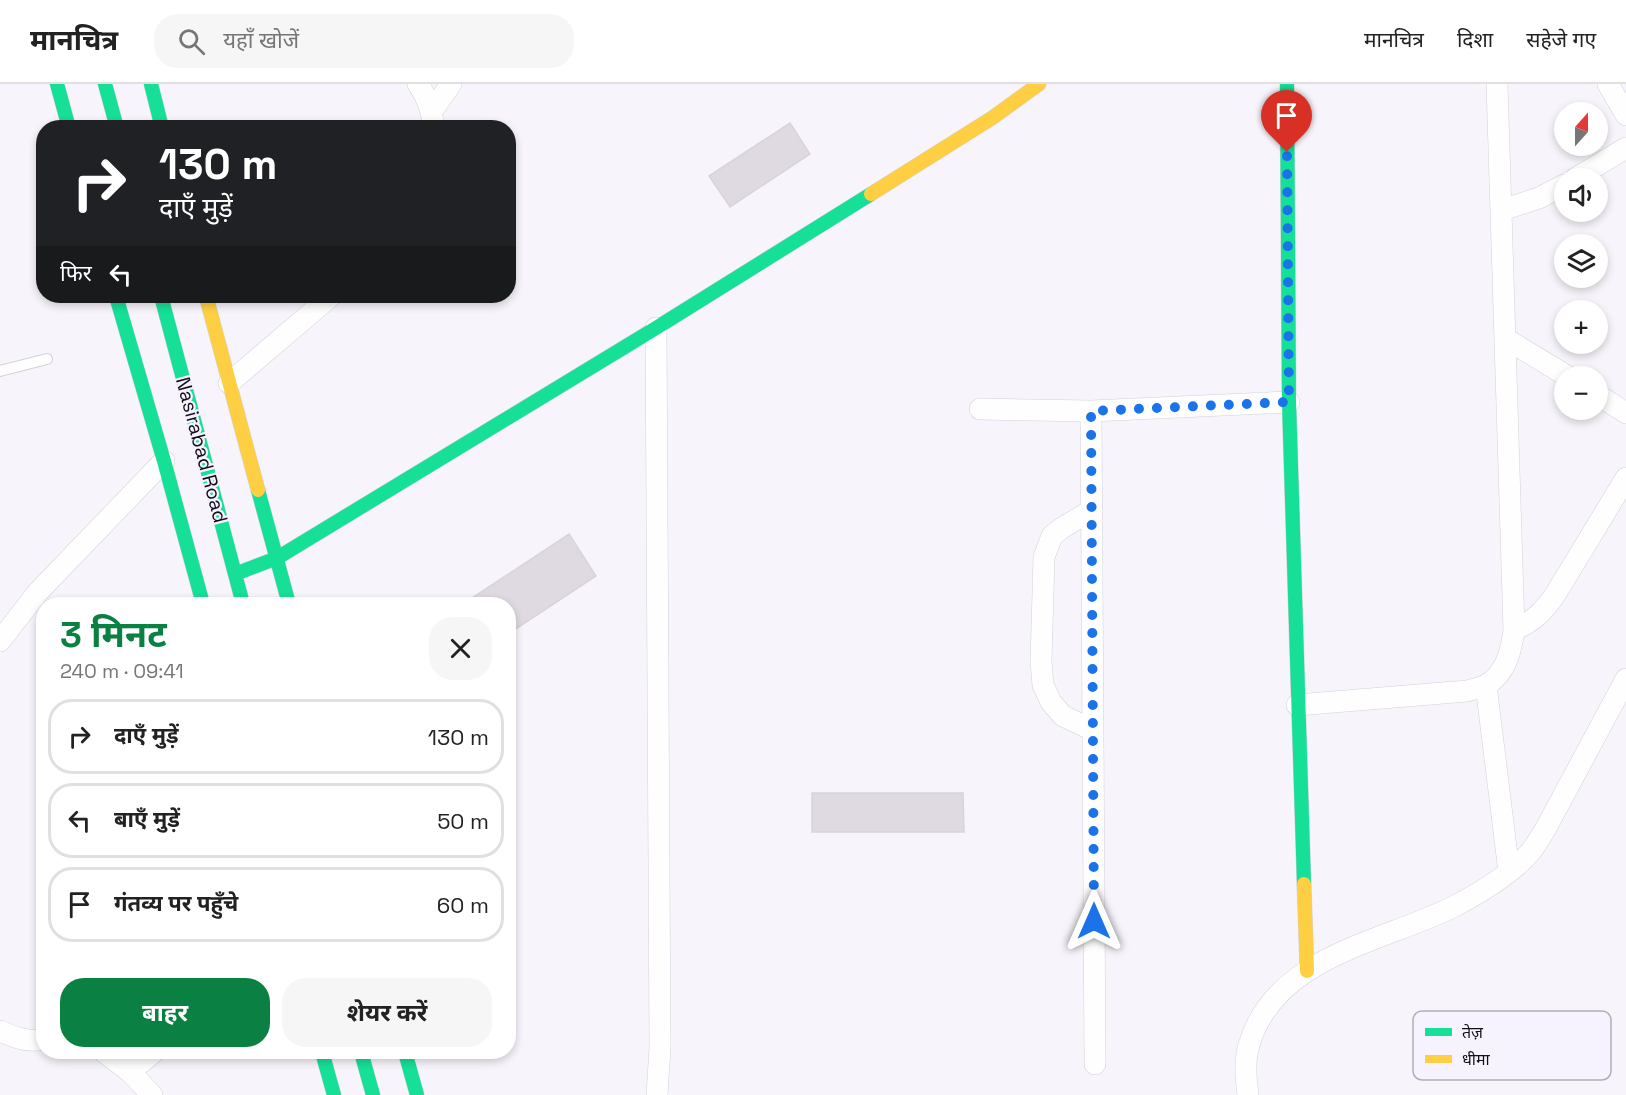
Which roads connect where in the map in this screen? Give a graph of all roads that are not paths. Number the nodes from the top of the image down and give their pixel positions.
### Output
1 (57, 84) edge
2 (105, 84) edge
3 (151, 84) edge
4 (418, 84) edge
5 (451, 84) edge
6 (1039, 84) edge
7 (1287, 84) edge
8 (1497, 84) edge
9 (1608, 84) edge
10 (1626, 115) edge
11 (433, 119) edge
12 (67, 120) edge
13 (115, 120) edge
14 (160, 120) edge
15 (1626, 148) edge
16 (1592, 168) edge
17 (1554, 190) edge
18 (1502, 210) junction
19 (118, 303) edge
20 (163, 303) edge
21 (208, 303) edge
22 (323, 303) edge
23 (656, 328) junction
24 (1506, 339) junction
25 (47, 359) dead end
26 (1554, 368) edge
27 (0, 371) edge
28 (229, 383) junction
29 (1608, 401) edge
30 (1289, 402) junction
31 (981, 409) dead end
32 (1091, 411) junction
33 (1626, 412) edge
34 (164, 461) junction
35 (1626, 478) edge
36 (1092, 510) junction
37 (277, 558) junction
38 (235, 574) junction
39 (42, 597) edge
40 (200, 597) edge
41 (241, 597) edge
42 (287, 597) edge
43 (36, 603) edge
44 (1514, 630) junction
45 (0, 641) edge
46 (1626, 679) edge
47 (1486, 685) junction
48 (1297, 705) junction
49 (1093, 730) junction
50 (1509, 872) junction
51 (1306, 971) junction
52 (0, 1031) edge
53 (36, 1041) edge
54 (113, 1059) edge
55 (146, 1059) edge
56 (324, 1059) edge
57 (363, 1059) edge
58 (407, 1059) edge
59 (1095, 1064) dead end
60 (130, 1072) junction
61 (152, 1095) edge
62 (334, 1095) edge
63 (373, 1095) edge
64 (417, 1095) edge
65 (657, 1095) edge
66 (1248, 1095) edge

1 - 12 main road
2 - 13 main road
3 - 14 main road
4 - 11 street
5 - 11 street
6 - 23 main road
7 - 30 main road
8 - 18 street
9 - 10 street
15 - 16 street
17 - 18 street
18 - 24 street
19 - 34 main road
20 - 38 main road, Nasirabad Road
21 - 28 main road
22 - 28 street
23 - 37 main road
23 - 65 street
24 - 26 street
24 - 44 street
25 - 27 lane
28 - 37 main road
29 - 33 street
30 - 32 street
30 - 48 main road
31 - 32 street
32 - 36 street
34 - 39 street
34 - 40 main road
35 - 44 street
36 - 49 street
36 - 49 street
37 - 38 main road
37 - 42 main road
38 - 41 main road, Nasirabad Road
43 - 45 street
44 - 47 street
46 - 50 street
47 - 48 street
47 - 50 street
48 - 51 main road
49 - 59 street
50 - 51 street
51 - 66 street
52 - 53 street
54 - 60 street
55 - 60 street
56 - 62 main road
57 - 63 main road
58 - 64 main road
60 - 61 street

